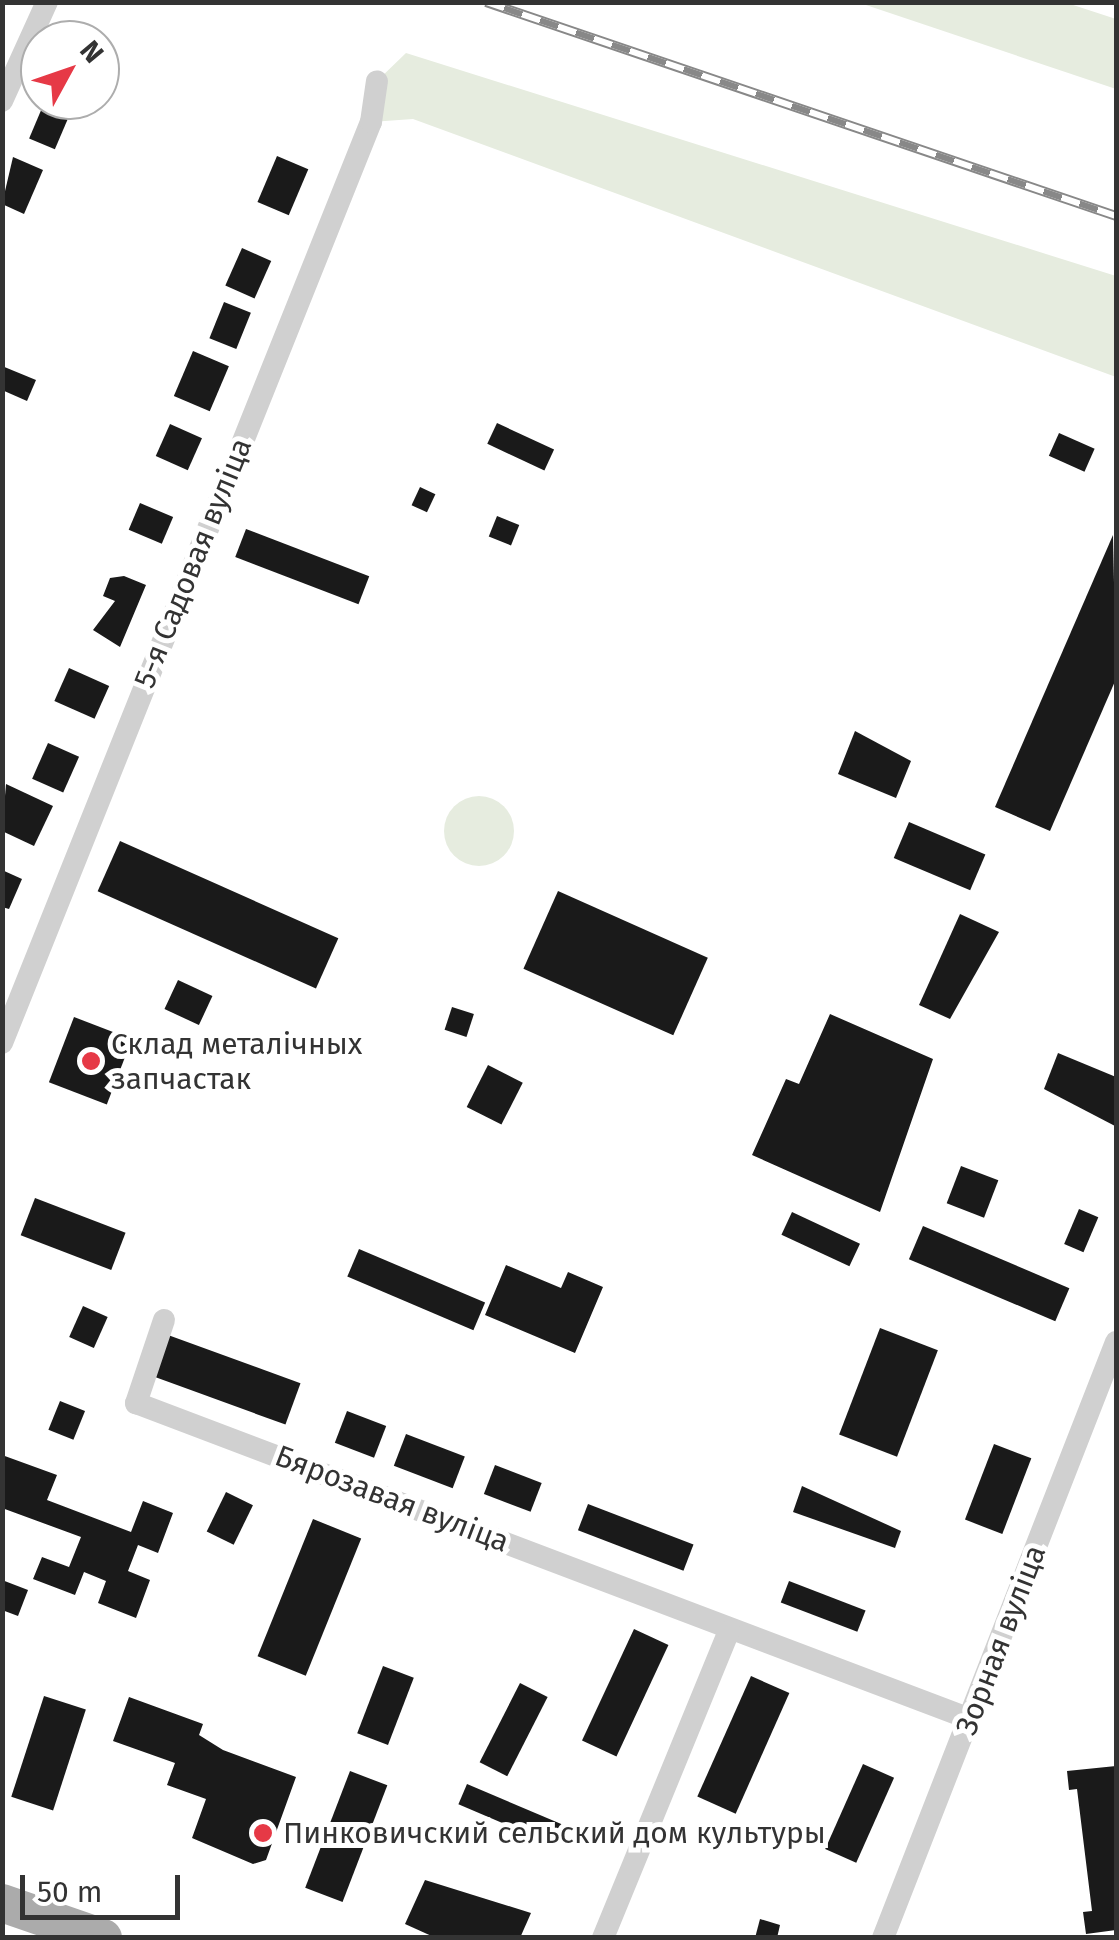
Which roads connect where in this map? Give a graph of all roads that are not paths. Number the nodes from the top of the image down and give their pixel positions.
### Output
1 (47, 2) edge
2 (376, 81) dead end
3 (2, 101) edge
4 (2, 1043) edge
5 (164, 1320) dead end
6 (1116, 1342) edge
7 (728, 1631) junction
8 (970, 1719) junction
9 (2, 1903) edge
10 (103, 1938) edge
11 (603, 1938) edge
12 (883, 1938) edge

1 - 3 street
2 - 4 street, 5-я Садовая вуліца
5 - 7 street, Бярозавая вуліца
6 - 8 street, Зорная вуліца
7 - 8 street, Бярозавая вуліца
7 - 11 street
8 - 12 street, Зорная вуліца
9 - 10 main road

